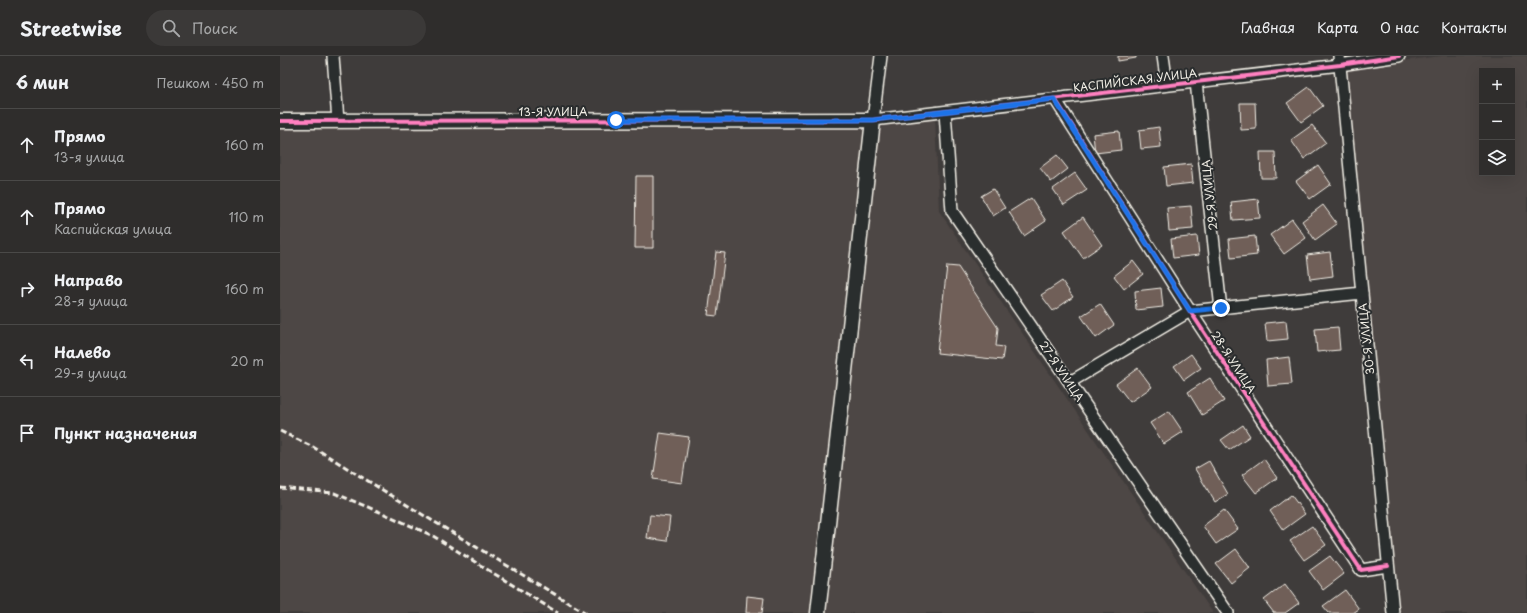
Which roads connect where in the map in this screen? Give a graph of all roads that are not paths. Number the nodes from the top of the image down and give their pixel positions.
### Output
1 (334, 56) edge
2 (881, 56) edge
3 (1163, 56) edge
4 (1399, 56) edge
5 (1339, 60) edge
6 (1196, 82) junction
7 (1167, 85) junction
8 (1054, 99) junction
9 (945, 112) junction
10 (873, 120) junction
11 (280, 121) edge
12 (338, 121) junction
13 (1362, 294) junction
14 (1221, 308) junction
15 (1190, 311) junction
16 (1070, 382) junction
17 (1388, 566) junction
18 (818, 613) edge
19 (1228, 613) edge
20 (1393, 613) edge

1 - 12 street
2 - 10 street
3 - 7 street
4 - 5 street, КАСПИЙСКАЯ УЛИЦА
5 - 6 street, КАСПИЙСКАЯ УЛИЦА
5 - 13 street, 30-Я УЛИЦА
6 - 7 street, КАСПИЙСКАЯ УЛИЦА
6 - 14 street, 29-Я УЛИЦА
7 - 8 street, КАСПИЙСКАЯ УЛИЦА
8 - 9 street, КАСПИЙСКАЯ УЛИЦА
8 - 15 street, 28-Я УЛИЦА
9 - 10 street, КАСПИЙСКАЯ УЛИЦА
9 - 16 street, 27-Я УЛИЦА
10 - 12 street, 13-Я УЛИЦА
10 - 18 street
11 - 12 street, 13-Я УЛИЦА
13 - 14 street
13 - 17 street, 30-Я УЛИЦА
14 - 15 street
15 - 16 street
15 - 17 street, 28-Я УЛИЦА
16 - 19 street, 27-Я УЛИЦА
17 - 20 street, 30-Я УЛИЦА

